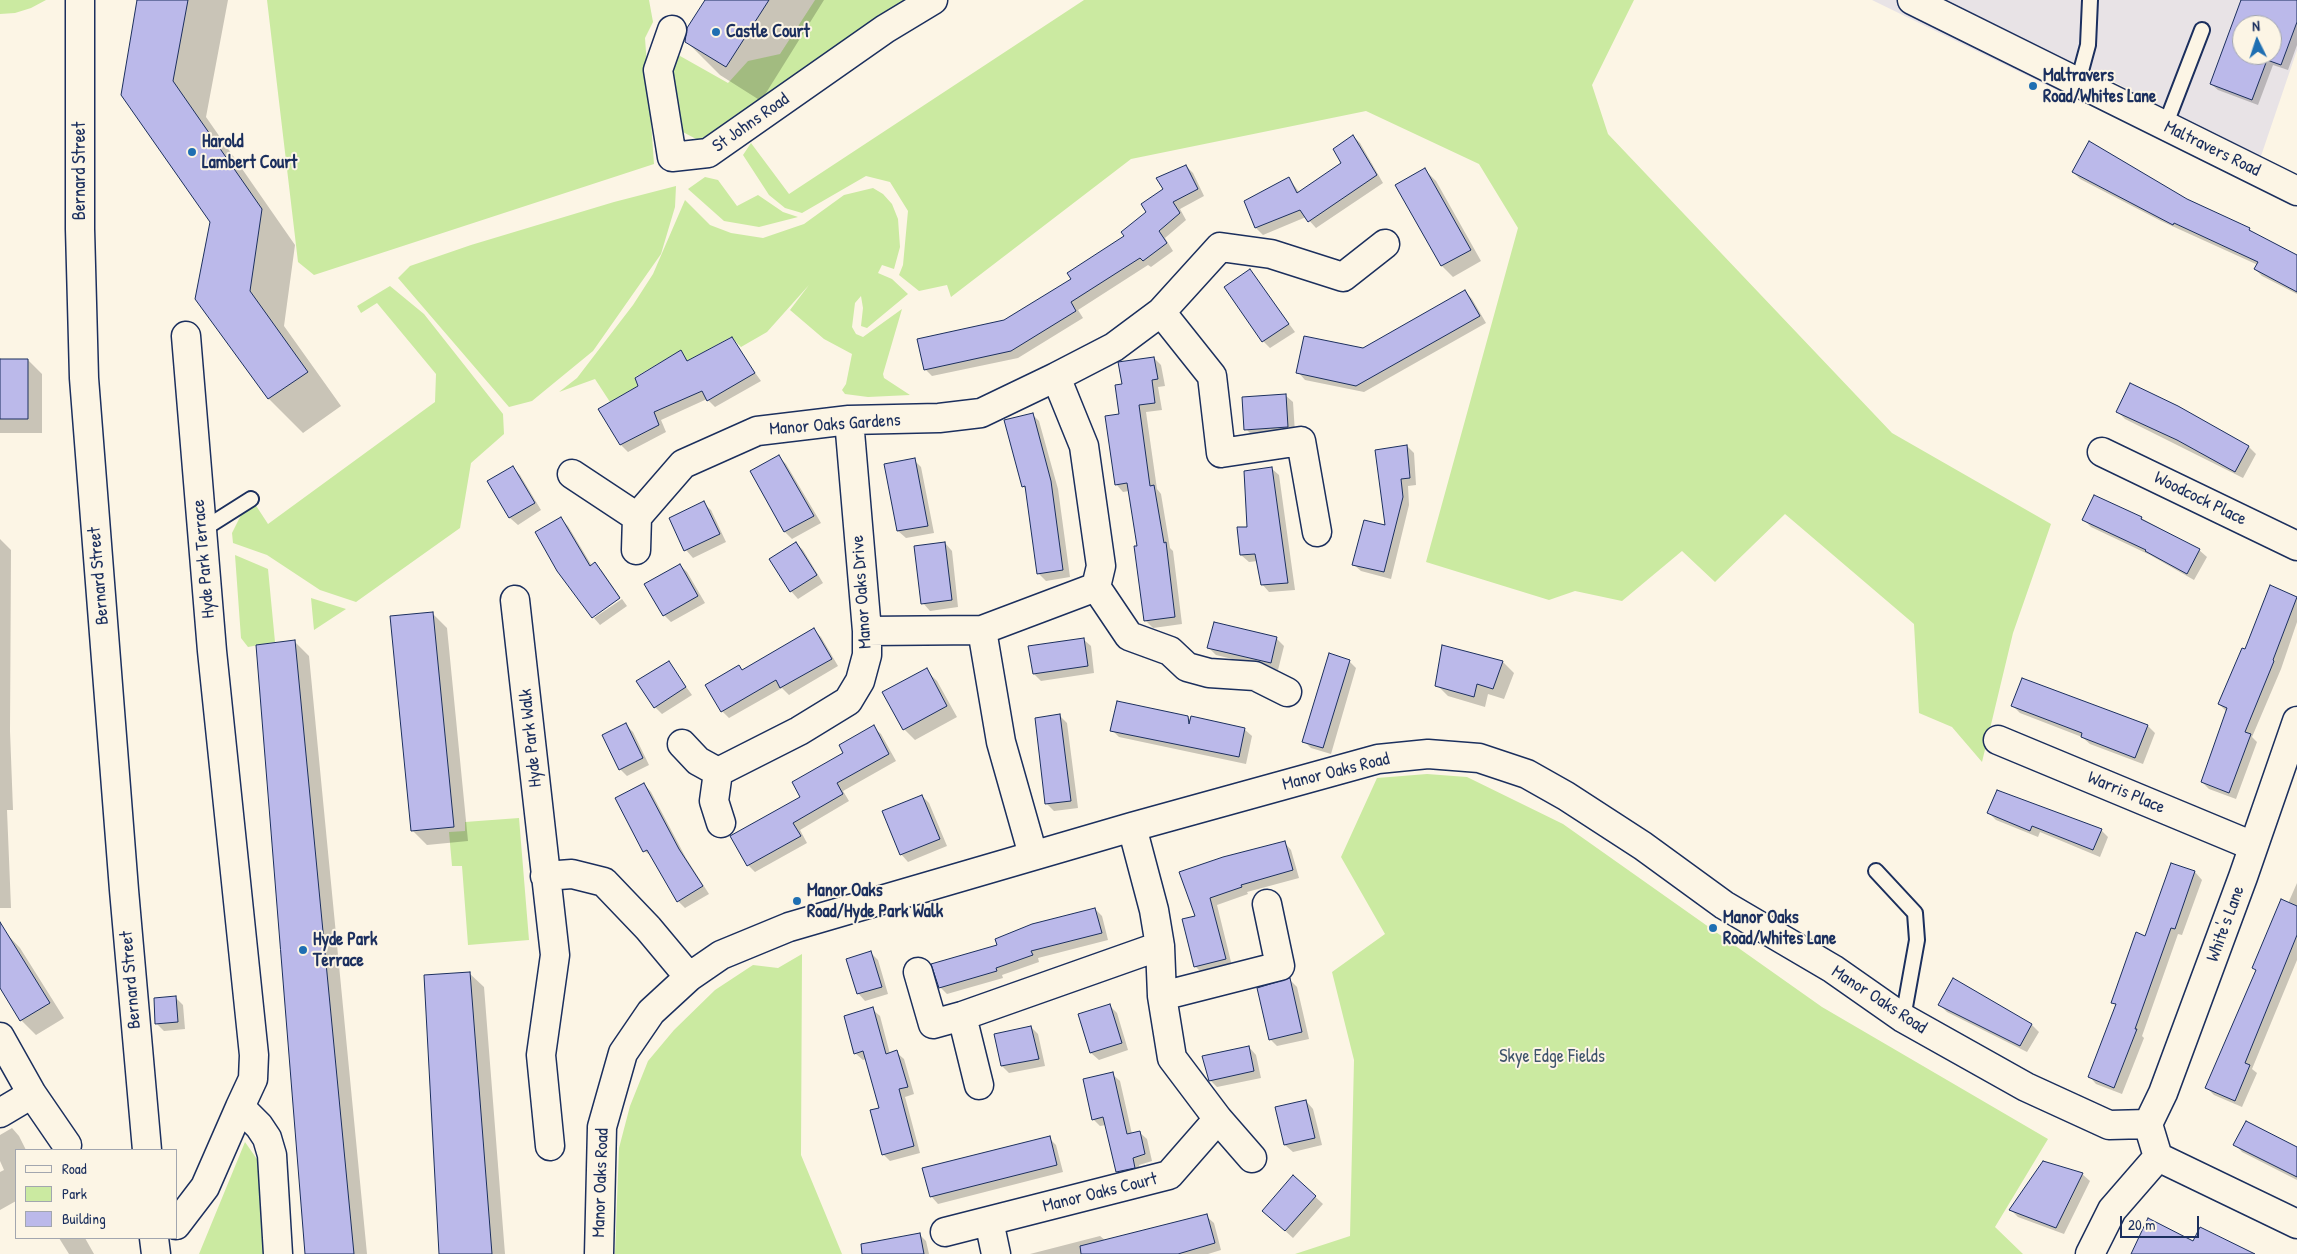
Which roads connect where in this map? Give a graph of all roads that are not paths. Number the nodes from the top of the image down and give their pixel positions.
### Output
1 (80, 0) edge
2 (933, 0) edge
3 (1912, 0) edge
4 (2090, 0) edge
5 (672, 30) dead end
6 (2202, 30) dead end
7 (2078, 82) junction
8 (2165, 126) junction
9 (2297, 191) edge
10 (1385, 244) dead end
11 (1160, 312) junction
12 (186, 336) dead end
13 (1056, 377) junction
14 (849, 420) junction
15 (2102, 452) dead end
16 (572, 474) dead end
17 (251, 499) dead end
18 (637, 517) junction
19 (202, 530) junction
20 (1317, 532) dead end
21 (2297, 546) edge
22 (636, 550) dead end
23 (1096, 587) junction
24 (515, 600) dead end
25 (982, 630) junction
26 (867, 631) junction
27 (1287, 692) dead end
28 (2297, 721) edge
29 (1998, 740) dead end
30 (682, 744) dead end
31 (718, 772) junction
32 (722, 823) dead end
33 (1132, 827) junction
34 (2253, 846) junction
35 (1032, 855) junction
36 (1876, 871) dead end
37 (545, 876) junction
38 (1267, 904) dead end
39 (1160, 946) junction
40 (918, 972) dead end
41 (689, 977) junction
42 (1162, 996) junction
43 (962, 1016) junction
44 (1904, 1018) junction
45 (0, 1037) edge
46 (979, 1085) dead end
47 (32, 1094) junction
48 (240, 1108) junction
49 (0, 1113) edge
50 (1218, 1119) junction
51 (2148, 1124) junction
52 (67, 1145) dead end
53 (550, 1146) dead end
54 (147, 1149) edge
55 (2158, 1157) junction
56 (1252, 1158) dead end
57 (989, 1221) junction
58 (178, 1222) edge
59 (2297, 1224) edge
60 (945, 1232) dead end
61 (154, 1239) edge
62 (156, 1254) edge
63 (278, 1254) edge
64 (599, 1254) edge
65 (996, 1254) edge
66 (2090, 1254) edge

1 - 54 street, Bernard Street
2 - 5 street, St Johns Road
3 - 7 street, Maltravers Road
4 - 7 lane
6 - 8 lane
7 - 8 street, Maltravers Road
8 - 9 street, Maltravers Road
10 - 11 street, Manor Oaks Gardens
11 - 13 street, Manor Oaks Gardens
11 - 20 street
12 - 19 street, Hyde Park Terrace
13 - 14 street, Manor Oaks Gardens
13 - 23 street
14 - 18 street, Manor Oaks Gardens
14 - 26 street, Manor Oaks Drive
15 - 21 street, Woodcock Place
16 - 18 street
17 - 19 lane
18 - 22 street
19 - 48 street, Hyde Park Terrace
23 - 25 street
23 - 27 street
24 - 37 street, Hyde Park Walk
25 - 26 street
25 - 35 street
26 - 31 street, Manor Oaks Drive
28 - 34 street, White's Lane
29 - 34 street, Warris Place
30 - 31 street
31 - 32 street
33 - 35 street, Manor Oaks Road
33 - 39 street
33 - 44 street, Manor Oaks Road
34 - 51 street, White's Lane
35 - 41 street, Manor Oaks Road
36 - 44 lane
37 - 41 street
37 - 53 street, Hyde Park Walk
38 - 42 street
39 - 42 street
39 - 43 street
40 - 43 street
41 - 64 street, Manor Oaks Road
42 - 50 street
43 - 46 street
44 - 51 street, Manor Oaks Road
45 - 47 street
47 - 49 street
47 - 52 street
48 - 58 street, Hyde Park Terrace
48 - 63 street
50 - 56 street
50 - 57 street, Manor Oaks Court
51 - 55 street
55 - 59 street
55 - 66 street
57 - 60 street, Manor Oaks Court
57 - 65 street
61 - 62 street

